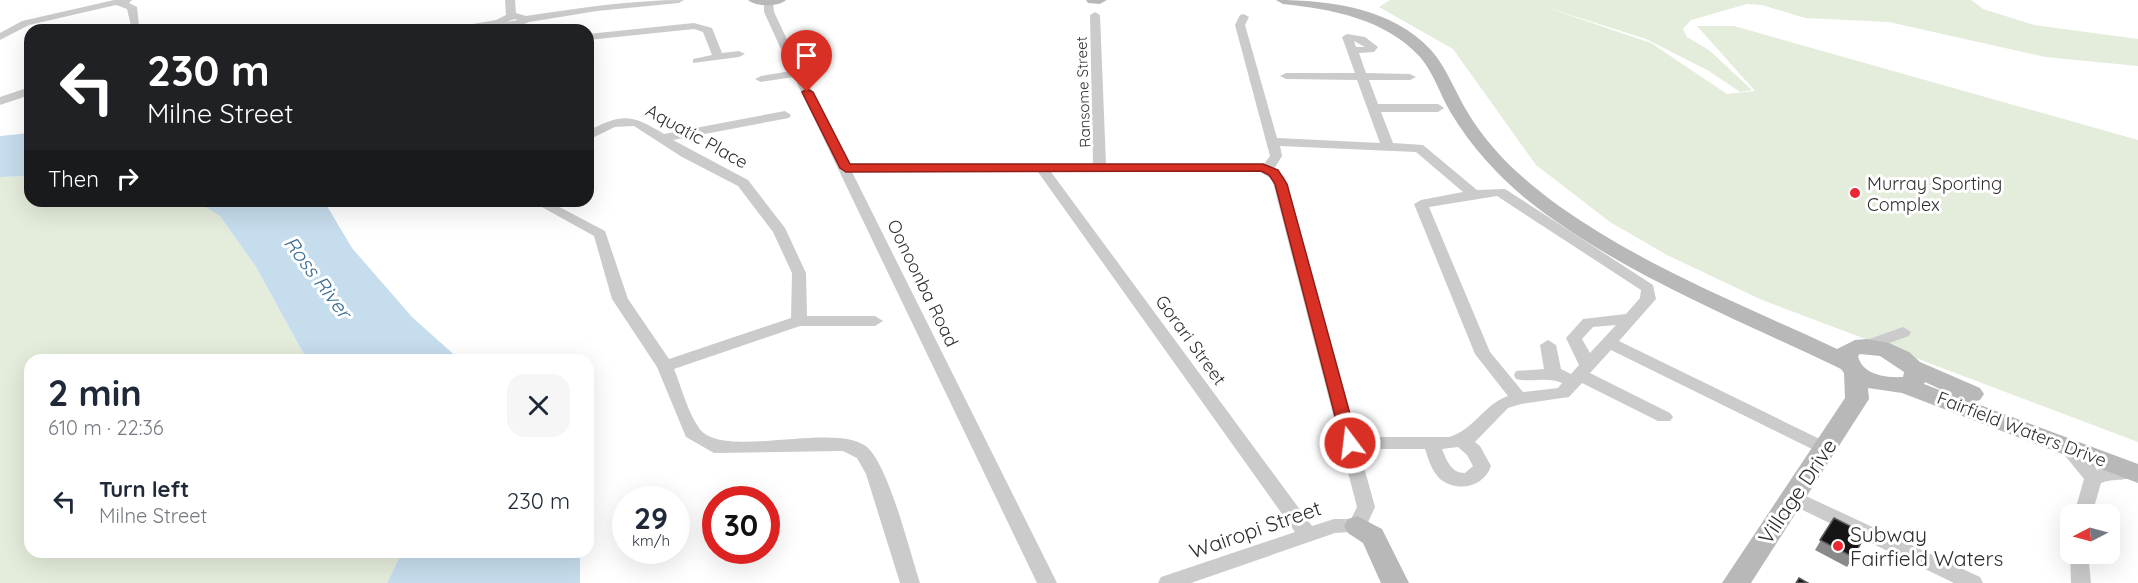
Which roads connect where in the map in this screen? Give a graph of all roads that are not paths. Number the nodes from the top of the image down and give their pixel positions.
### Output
1 (510, 0) edge
2 (679, 0) edge
3 (1100, 0) edge
4 (1283, 0) edge
5 (123, 1) edge
6 (767, 1) edge
7 (1094, 7) edge
8 (1244, 17) dead end
9 (135, 24) dead end
10 (493, 24) edge
11 (512, 24) edge
12 (0, 36) edge
13 (594, 36) edge
14 (1352, 50) dead end
15 (739, 54) dead end
16 (718, 57) junction
17 (697, 61) dead end
18 (798, 73) junction
19 (1286, 76) dead end
20 (1362, 77) junction
21 (1410, 77) dead end
22 (762, 79) dead end
23 (24, 93) edge
24 (0, 102) edge
25 (1374, 108) junction
26 (1438, 108) dead end
27 (785, 115) dead end
28 (594, 133) edge
29 (664, 138) junction
30 (1272, 142) junction
31 (1388, 147) junction
32 (846, 168) junction
33 (1041, 168) junction
34 (1100, 168) junction
35 (1267, 169) junction
36 (1474, 194) junction
37 (549, 207) edge
38 (1629, 320) junction
39 (799, 321) junction
40 (875, 321) dead end
41 (1609, 342) junction
42 (1548, 345) dead end
43 (1857, 357) junction
44 (665, 366) junction
45 (1553, 372) junction
46 (1581, 374) junction
47 (1903, 374) junction
48 (1522, 375) dead end
49 (1519, 398) junction
50 (1857, 399) junction
51 (1664, 417) dead end
52 (1462, 441) junction
53 (1350, 443) junction
54 (1431, 443) junction
55 (2062, 444) junction
56 (1829, 446) junction
57 (2136, 469) edge
58 (2092, 479) junction
59 (1793, 497) junction
60 (2086, 504) edge
61 (1357, 526) junction
62 (1308, 535) junction
63 (2080, 564) edge
64 (1047, 582) edge
65 (910, 583) edge
66 (1168, 583) edge
67 (1395, 583) edge
68 (1737, 583) edge
69 (1973, 583) edge
70 (2081, 583) edge

1 - 11 street
2 - 11 street
3 - 7 street
4 - 43 street
5 - 9 street
5 - 12 street
6 - 18 street, Oonoonba Road
7 - 34 street, Ransome Street
8 - 30 street
10 - 11 street
13 - 16 street
14 - 20 street
15 - 16 street
16 - 17 street
18 - 22 street
18 - 32 street, Oonoonba Road
19 - 20 street
20 - 21 street
20 - 25 street
23 - 24 street
25 - 26 street
25 - 31 street
27 - 29 street
28 - 29 street, Aquatic Place
29 - 39 street, Aquatic Place
30 - 31 street
30 - 35 street
31 - 36 street
32 - 33 street
32 - 64 street, Oonoonba Road
33 - 34 street
33 - 62 street, Gorari Street
34 - 35 street
35 - 53 street
36 - 38 street
36 - 49 street
37 - 44 street
38 - 41 street
38 - 46 street
39 - 40 street
39 - 44 street
41 - 46 street
41 - 56 street
42 - 45 street
43 - 47 street
43 - 47 street
43 - 47 street
43 - 50 street
44 - 65 street
45 - 46 street
45 - 48 street
46 - 49 street
46 - 51 street
47 - 50 street
47 - 55 street, Fairfield Waters Drive
47 - 57 street, Fairfield Waters Drive
49 - 52 street
50 - 56 street, Village Drive
52 - 54 street
52 - 54 street
53 - 54 street
53 - 61 street
55 - 57 street, Fairfield Waters Drive
55 - 58 street
56 - 59 street, Village Drive
57 - 58 street
58 - 60 street
59 - 68 street, Village Drive
59 - 69 street
61 - 62 street, Wairopi Street
61 - 67 street
62 - 66 street, Wairopi Street
63 - 70 street

